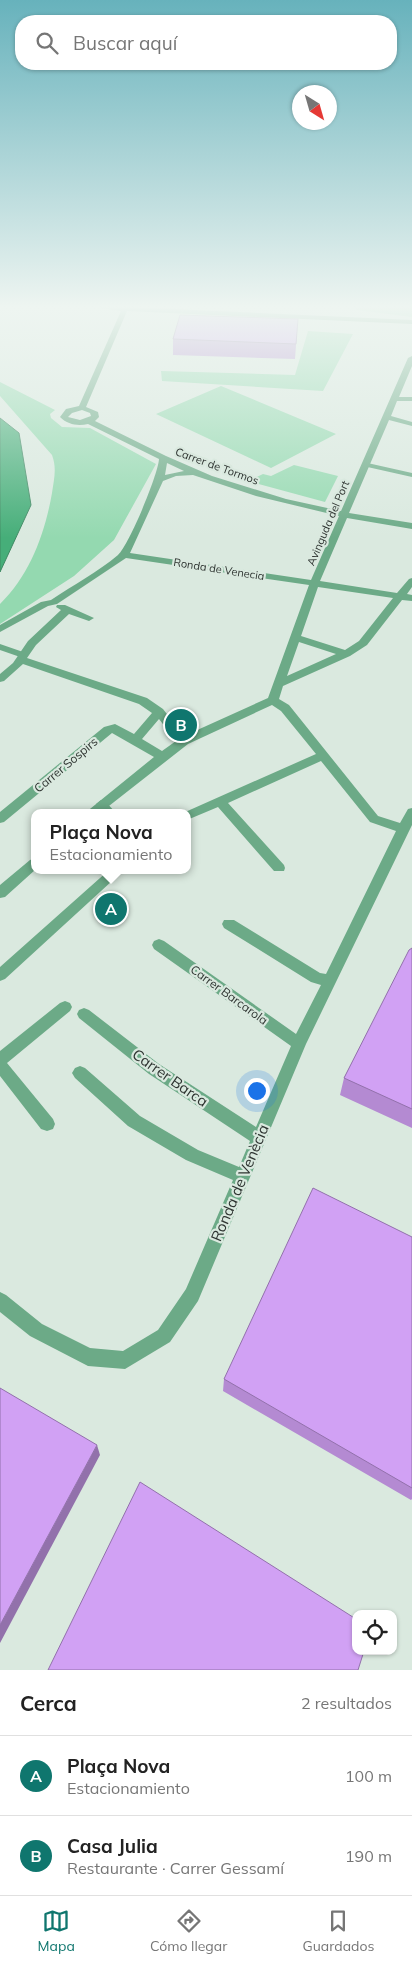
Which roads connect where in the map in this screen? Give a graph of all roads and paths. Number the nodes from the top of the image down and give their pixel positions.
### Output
1 (93, 382) edge
2 (403, 382) edge
3 (394, 399) junction
4 (412, 399) edge
5 (82, 408) junction
6 (386, 417) junction
7 (89, 421) junction
8 (412, 424) edge
9 (163, 458) junction
10 (366, 464) junction
11 (196, 472) junction
12 (412, 476) edge
13 (160, 478) junction
14 (343, 516) junction
15 (412, 526) edge
16 (124, 555) junction
17 (412, 581) edge
18 (314, 584) junction
19 (407, 598) edge
20 (54, 602) junction
21 (67, 610) junction
22 (89, 618) dead end
23 (0, 629) edge
24 (295, 638) junction
25 (0, 647) edge
26 (346, 654) junction
27 (22, 657) junction
28 (0, 678) edge
29 (278, 684) junction
30 (274, 700) junction
31 (159, 712) junction
32 (135, 740) junction
33 (182, 742) junction
34 (324, 755) junction
35 (162, 757) junction
36 (220, 802) junction
37 (101, 804) junction
38 (95, 809) edge
39 (107, 809) edge
40 (412, 812) edge
41 (191, 814) edge
42 (0, 819) edge
43 (403, 829) junction
44 (31, 866) edge
45 (279, 868) dead end
46 (114, 874) edge
47 (0, 893) edge
48 (230, 924) dead end
49 (160, 945) dead end
50 (0, 975) edge
51 (329, 981) junction
52 (65, 1007) dead end
53 (84, 1014) dead end
54 (299, 1044) junction
55 (0, 1060) edge
56 (0, 1065) edge
57 (80, 1074) dead end
58 (47, 1124) dead end
59 (259, 1138) junction
60 (242, 1176) junction
61 (0, 1301) edge

1 - 5 street
2 - 3 street, Avinguda del Port
3 - 4 street
3 - 6 street, Avinguda del Port
5 - 7 street
5 - 7 street, Carrer de Tormos
6 - 8 street
6 - 10 street, Avinguda del Port
7 - 9 street, Carrer de Tormos
9 - 11 street, Carrer de Tormos
9 - 13 street
10 - 12 street
10 - 14 street, Avinguda del Port
11 - 13 street
11 - 14 street, Carrer de Tormos
13 - 16 street
14 - 15 street, Carrer de Tormos
14 - 18 street, Avinguda del Port
16 - 18 street, Ronda de Venecia
16 - 20 street
17 - 19 street
18 - 19 street, Ronda de Venecia
18 - 24 street, Avinguda del Port
19 - 26 street
20 - 21 street
20 - 23 street
21 - 22 street
21 - 27 street
24 - 26 street
24 - 29 street, Avinguda del Port
25 - 27 street
26 - 29 street
27 - 28 street
27 - 31 street
29 - 30 street, Avinguda del Port
30 - 33 street
30 - 34 street
31 - 32 street
31 - 33 street
32 - 35 street, Carrer Sospirs
32 - 42 street, Carrer Sospirs
33 - 35 street
34 - 36 street
34 - 43 street
35 - 37 street
36 - 41 street
36 - 45 street
37 - 38 street
37 - 39 street
40 - 43 street, Ronda de Venècia
43 - 51 street, Ronda de Venècia
44 - 47 street
46 - 50 street
48 - 51 street
49 - 54 street, Carrer Barcarola
51 - 54 street, Ronda de Venècia
52 - 55 street
53 - 59 street, Carrer Barca
54 - 59 street, Ronda de Venècia
56 - 58 street
57 - 60 street
59 - 60 street, Ronda de Venècia
60 - 61 street, Ronda de Venècia

